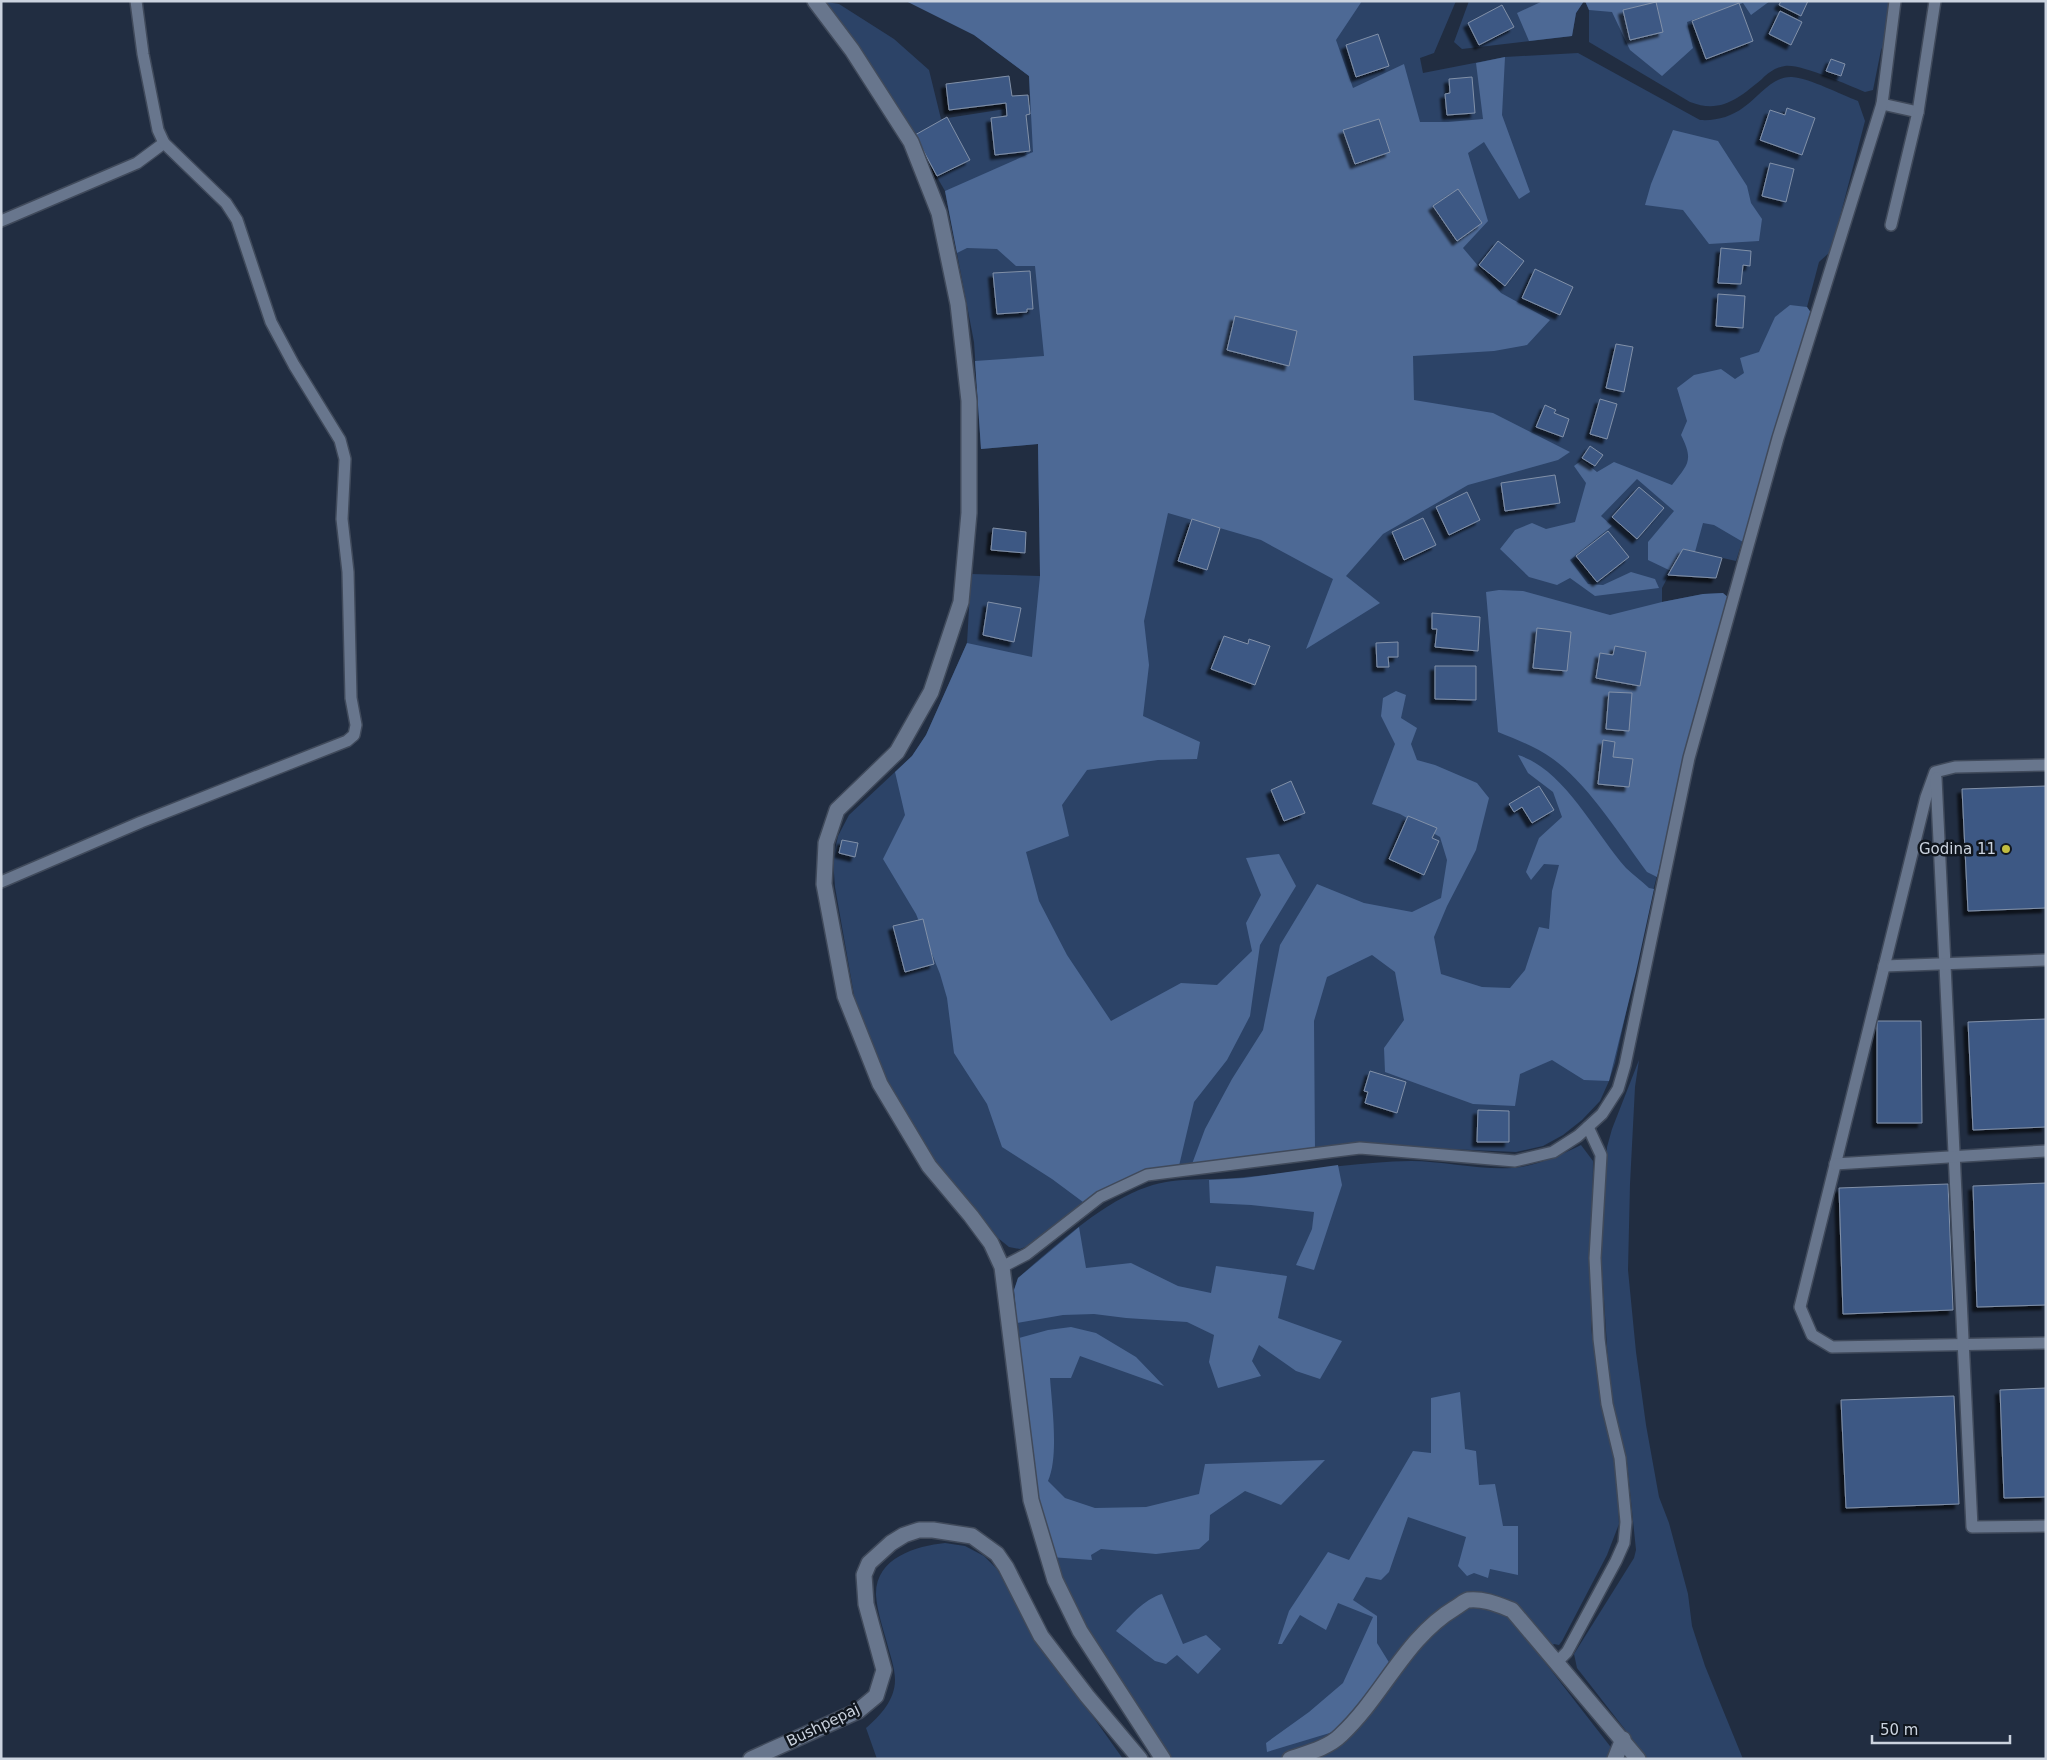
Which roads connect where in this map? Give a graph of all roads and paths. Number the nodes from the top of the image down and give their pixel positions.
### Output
1 (136, 1) edge
2 (816, 1) edge
3 (1895, 1) edge
4 (1935, 1) edge
5 (1882, 104) junction
6 (1918, 112) junction
7 (164, 143) junction
8 (1, 221) edge
9 (1891, 224) dead end
10 (2046, 765) edge
11 (1935, 772) junction
12 (1, 882) edge
13 (2046, 960) edge
14 (1944, 963) junction
15 (1884, 966) junction
16 (1588, 1127) junction
17 (2046, 1151) edge
18 (1954, 1157) junction
19 (1835, 1164) junction
20 (1002, 1267) junction
21 (2046, 1344) edge
22 (1963, 1345) junction
23 (2046, 1526) edge
24 (1557, 1662) junction
25 (1623, 1739) junction
26 (752, 1759) edge
27 (1140, 1759) edge
28 (1163, 1759) edge
29 (1290, 1759) edge
30 (1615, 1759) edge
31 (1638, 1759) edge

1 - 7 lane
2 - 20 street
3 - 5 lane
4 - 6 lane
5 - 6 lane
5 - 16 lane
6 - 9 lane
7 - 8 lane
7 - 12 lane
10 - 11 lane
11 - 14 lane
11 - 15 lane
13 - 14 lane
14 - 15 lane
14 - 18 lane
15 - 19 lane
16 - 20 lane
16 - 24 lane
17 - 18 lane
18 - 19 lane
18 - 22 lane
19 - 22 lane
20 - 28 street
21 - 22 lane
22 - 23 lane
24 - 25 street
24 - 29 street
25 - 30 street
25 - 31 street
26 - 27 street, Bushpepaj

